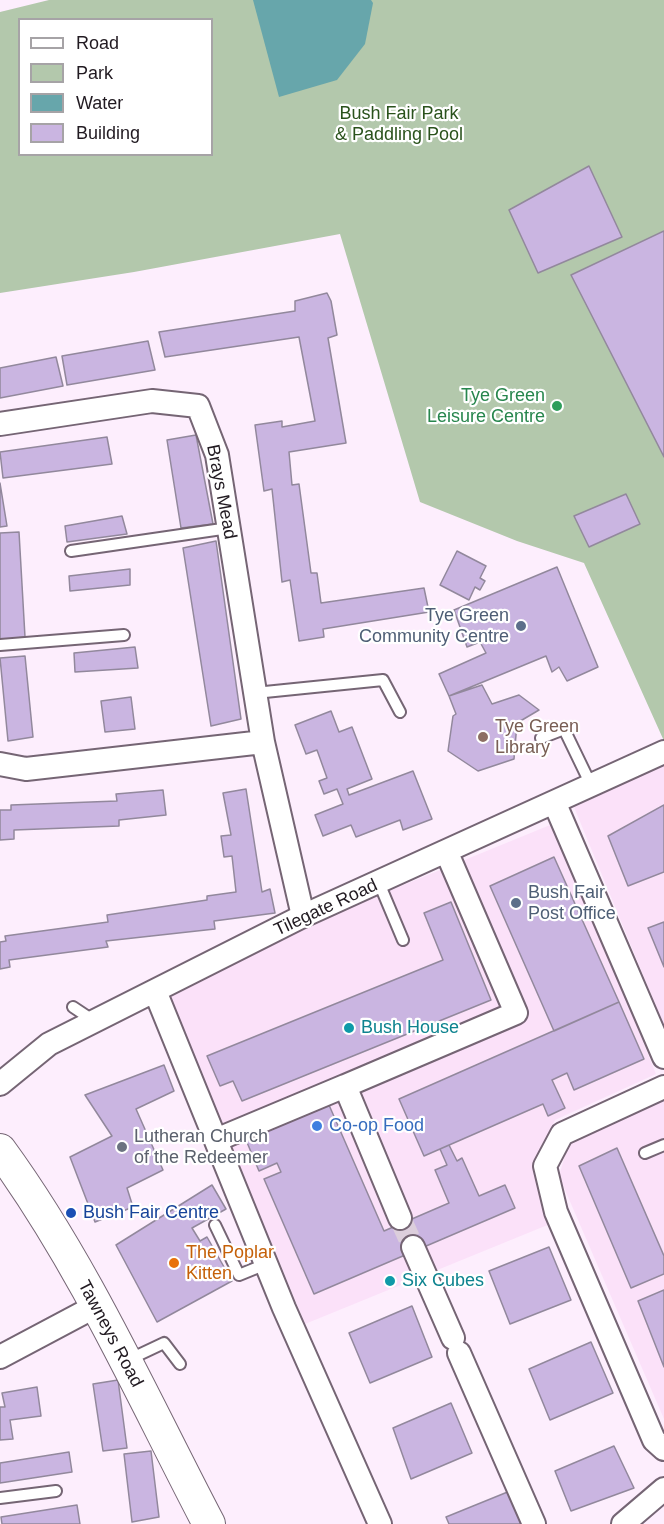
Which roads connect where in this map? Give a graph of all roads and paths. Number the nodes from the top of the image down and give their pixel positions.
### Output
1 (0, 424) edge
2 (229, 528) junction
3 (71, 551) dead end
4 (124, 635) dead end
5 (0, 645) edge
6 (255, 693) junction
7 (400, 712) dead end
8 (541, 738) dead end
9 (263, 742) junction
10 (664, 752) edge
11 (0, 764) edge
12 (592, 786) junction
13 (555, 804) junction
14 (447, 853) junction
15 (379, 883) junction
16 (303, 916) junction
17 (403, 940) dead end
18 (155, 992) junction
19 (73, 1007) dead end
20 (95, 1021) junction
21 (664, 1057) edge
22 (0, 1084) edge
23 (345, 1086) junction
24 (664, 1087) edge
25 (216, 1140) junction
26 (664, 1145) edge
27 (0, 1150) edge
28 (645, 1153) dead end
29 (400, 1218) tunnel mouth
30 (214, 1225) dead end
31 (413, 1247) tunnel mouth
32 (267, 1264) junction
33 (96, 1306) junction
34 (0, 1357) edge
35 (125, 1362) junction
36 (180, 1364) dead end
37 (664, 1449) edge
38 (664, 1488) edge
39 (56, 1491) dead end
40 (0, 1498) edge
41 (208, 1524) edge
42 (380, 1524) edge
43 (534, 1524) edge
44 (623, 1524) edge

1 - 2 street, Brays Mead
2 - 3 lane
2 - 6 street, Brays Mead
4 - 5 lane
6 - 7 lane
6 - 9 street, Brays Mead
8 - 12 lane
9 - 11 street
9 - 16 street, Brays Mead
10 - 12 street, Tilegate Road
12 - 13 street, Tilegate Road
13 - 14 street, Tilegate Road
13 - 21 street
14 - 15 street, Tilegate Road
14 - 23 street
15 - 16 street, Tilegate Road
15 - 17 lane
16 - 18 street, Tilegate Road
18 - 20 street, Tilegate Road
18 - 25 street
19 - 20 lane
20 - 22 street, Tilegate Road
23 - 25 street
23 - 29 street
24 - 37 street
25 - 32 street
26 - 28 lane
27 - 33 street, Tawneys Road
30 - 32 lane
31 - 43 street
32 - 42 street
33 - 34 street
33 - 35 street, Tawneys Road
35 - 36 lane
35 - 41 street, Tawneys Road
38 - 44 street
39 - 40 lane

